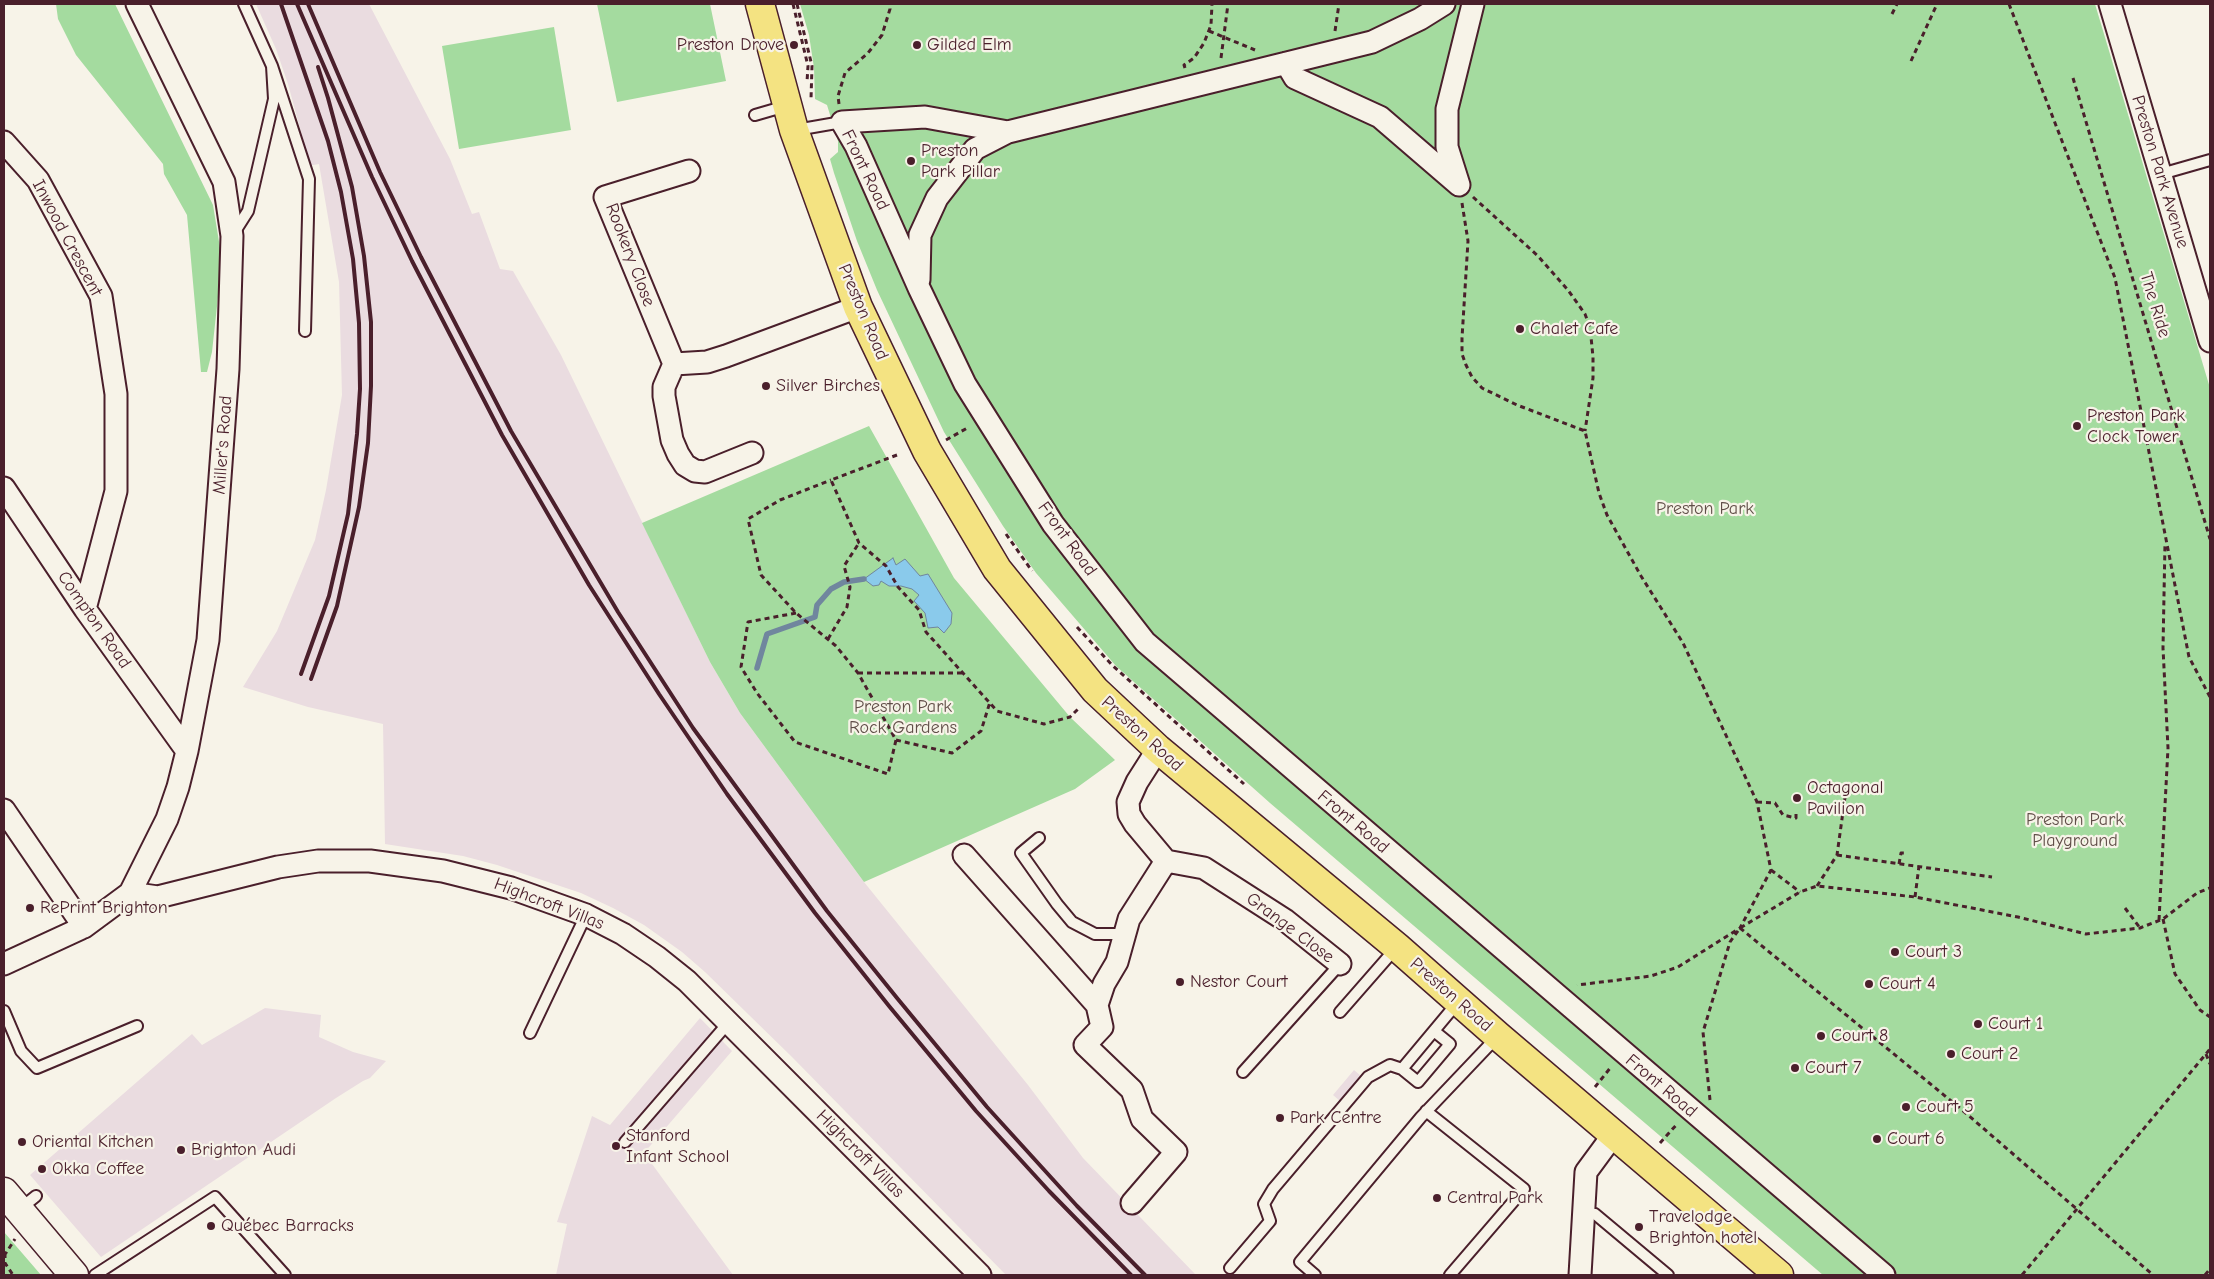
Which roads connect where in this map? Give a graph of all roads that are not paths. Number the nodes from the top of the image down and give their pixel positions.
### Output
1 (136, 4) edge
2 (244, 4) edge
3 (760, 4) edge
4 (1444, 4) edge
5 (1473, 4) edge
6 (2110, 4) edge
7 (1286, 62) junction
8 (272, 66) junction
9 (755, 115) dead end
10 (791, 118) junction
11 (842, 122) junction
12 (1008, 132) junction
13 (4, 142) edge
14 (2210, 160) edge
15 (689, 171) dead end
16 (2161, 174) junction
17 (232, 236) junction
18 (918, 288) junction
19 (858, 307) junction
20 (305, 332) dead end
21 (2210, 341) edge
22 (674, 364) junction
23 (752, 453) dead end
24 (4, 488) edge
25 (85, 609) junction
26 (1158, 749) junction
27 (187, 750) junction
28 (4, 810) edge
29 (1039, 838) dead end
30 (964, 855) dead end
31 (1166, 861) junction
32 (130, 893) junction
33 (586, 915) junction
34 (84, 927) junction
35 (1124, 934) junction
36 (1396, 947) junction
37 (4, 964) edge
38 (1340, 964) joint
39 (1458, 1002) junction
40 (1096, 1005) junction
41 (4, 1011) edge
42 (1340, 1012) dead end
43 (729, 1022) junction
44 (137, 1026) dead end
45 (1434, 1031) junction
46 (530, 1033) dead end
47 (1498, 1036) junction
48 (1402, 1069) junction
49 (1243, 1072) dead end
50 (1426, 1111) junction
51 (1614, 1134) junction
52 (625, 1142) dead end
53 (14, 1198) edge
54 (1132, 1203) dead end
55 (1584, 1212) junction
56 (1230, 1268) dead end
57 (74, 1275) edge
58 (95, 1275) edge
59 (285, 1275) edge
60 (980, 1275) edge
61 (1316, 1275) edge
62 (1450, 1275) edge
63 (1580, 1275) edge
64 (1668, 1275) edge
65 (1779, 1275) edge
66 (1884, 1275) edge

1 - 17 street, Miller's Road
2 - 8 lane
3 - 10 highway, Preston Road
4 - 7 street, Front Road
5 - 7 street
6 - 16 street, Preston Park Avenue
7 - 12 street, Front Road
8 - 17 lane
8 - 20 lane
9 - 10 lane
10 - 11 lane
10 - 19 highway, Preston Road
11 - 12 street, Front Road
11 - 18 street, Front Road
12 - 18 street, Front Road
13 - 25 street, Inwood Crescent
14 - 16 lane
15 - 22 street, Rookery Close
16 - 21 street, Preston Park Avenue
17 - 27 street, Miller's Road
18 - 66 street, Front Road
19 - 22 street
19 - 26 highway, Preston Road
22 - 23 street
24 - 25 street, Compton Road
25 - 27 street, Compton Road
26 - 31 street
26 - 36 highway, Preston Road
27 - 32 street, Miller's Road
28 - 34 street
29 - 35 lane
30 - 40 street
31 - 35 street
31 - 38 street, Grange Close
32 - 33 street, Highcroft Villas
32 - 34 street
33 - 43 street, Highcroft Villas
33 - 46 lane
34 - 37 street
35 - 40 street
36 - 39 highway, Preston Road
36 - 42 lane
38 - 49 lane, Grange Close
39 - 45 lane
39 - 47 highway, Preston Road
40 - 54 street
41 - 44 lane
43 - 52 lane
43 - 60 street, Highcroft Villas
45 - 48 lane
45 - 48 lane
47 - 50 lane
47 - 51 highway, Preston Road
48 - 56 lane
50 - 61 lane
50 - 62 lane
51 - 55 street
51 - 65 highway, Preston Road
53 - 57 street
55 - 63 street
55 - 64 lane
58 - 59 lane

